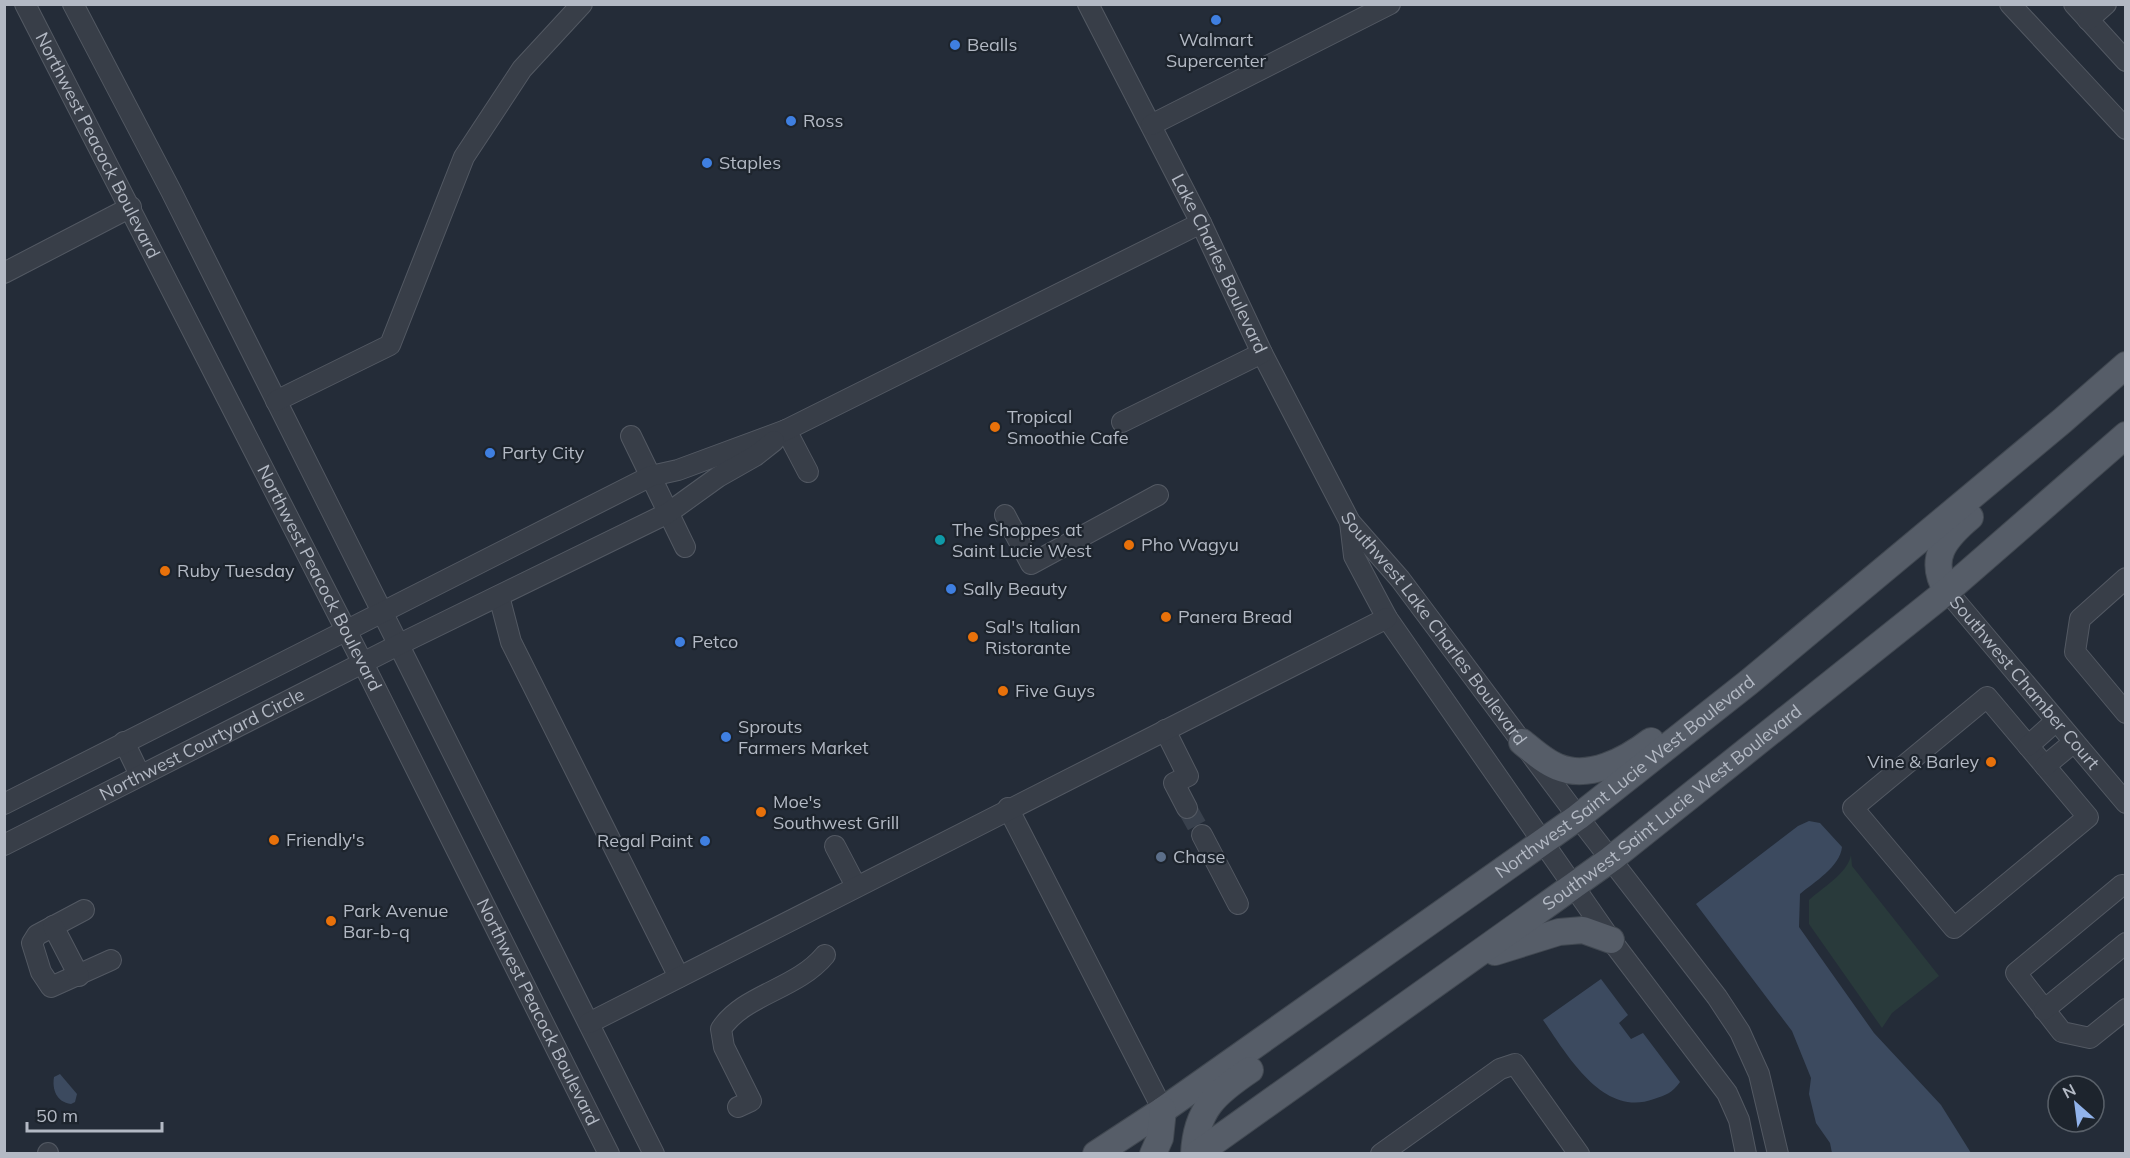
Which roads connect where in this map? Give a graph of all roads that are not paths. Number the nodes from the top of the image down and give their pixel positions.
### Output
1 (25, 4) edge
2 (73, 4) edge
3 (582, 4) edge
4 (1088, 4) edge
5 (1390, 4) edge
6 (2010, 4) edge
7 (2074, 4) edge
8 (2106, 4) edge
9 (2088, 20) junction
10 (2126, 61) edge
11 (1151, 125) junction
12 (2126, 129) edge
13 (131, 207) junction
14 (1201, 223) junction
15 (4, 273) edge
16 (1262, 353) junction
17 (2126, 365) edge
18 (2126, 381) edge
19 (276, 401) junction
20 (1122, 422) dead end
21 (786, 430) junction
22 (2126, 435) edge
23 (631, 436) dead end
24 (808, 472) dead end
25 (651, 476) junction
26 (1158, 495) dead end
27 (668, 513) junction
28 (1005, 515) dead end
29 (1350, 522) junction
30 (685, 547) dead end
31 (2126, 578) edge
32 (1947, 591) junction
33 (497, 597) junction
34 (384, 612) junction
35 (1387, 618) junction
36 (346, 632) junction
37 (400, 644) junction
38 (1776, 659) junction
39 (363, 663) junction
40 (2126, 713) edge
41 (2056, 721) junction
42 (1165, 730) junction
43 (124, 742) junction
44 (1522, 742) junction
45 (2074, 742) junction
46 (2028, 746) junction
47 (2045, 766) junction
48 (140, 775) junction
49 (2122, 791) edge
50 (4, 804) edge
51 (1008, 808) junction
52 (1187, 808) tunnel mouth
53 (1578, 817) junction
54 (1202, 835) tunnel mouth
55 (1543, 842) junction
56 (4, 845) edge
57 (835, 846) dead end
58 (1611, 859) junction
59 (2122, 885) dead end
60 (856, 886) junction
61 (1573, 887) junction
62 (1457, 902) junction
63 (1238, 904) dead end
64 (84, 910) dead end
65 (53, 926) junction
66 (1611, 940) junction
67 (2126, 943) edge
68 (825, 955) dead end
69 (1477, 956) junction
70 (111, 960) dead end
71 (79, 976) junction
72 (679, 976) junction
73 (2126, 1009) edge
74 (2044, 1010) junction
75 (589, 1023) junction
76 (738, 1107) dead end
77 (1163, 1110) junction
78 (609, 1154) edge
79 (654, 1154) edge
80 (1096, 1154) edge
81 (1152, 1154) edge
82 (1196, 1154) edge
83 (1381, 1154) edge
84 (1579, 1154) edge
85 (1746, 1154) edge
86 (1778, 1154) edge

1 - 13 street, Northwest Peacock Boulevard
2 - 19 street
3 - 19 street
4 - 11 street, Lake Charles Boulevard
5 - 11 street
6 - 12 street
7 - 9 street
8 - 9 street
9 - 10 street
11 - 14 street, Lake Charles Boulevard
13 - 15 street
13 - 36 street, Northwest Peacock Boulevard
14 - 16 street, Lake Charles Boulevard
14 - 21 street
16 - 20 street
16 - 29 street, Lake Charles Boulevard
17 - 38 main road, Northwest Saint Lucie West Boulevard
18 - 32 main road
19 - 34 street
21 - 24 street
21 - 25 street, Northwest Courtyard Circle
21 - 27 street, Northwest Courtyard Circle
22 - 32 main road, Southwest Saint Lucie West Boulevard
23 - 25 street
25 - 27 street
25 - 34 street, Northwest Courtyard Circle
26 - 28 street
27 - 30 street
27 - 33 street, Northwest Courtyard Circle
29 - 35 street, Southwest Lake Charles Boulevard
29 - 44 street, Southwest Lake Charles Boulevard
31 - 40 street
32 - 41 street, Southwest Chamber Court
32 - 58 main road, Southwest Saint Lucie West Boulevard
33 - 37 street, Northwest Courtyard Circle
33 - 72 street
34 - 36 street, Northwest Courtyard Circle
34 - 37 street
35 - 42 street
35 - 55 street, Southwest Lake Charles Boulevard
36 - 39 street, Northwest Peacock Boulevard
36 - 43 street, Northwest Courtyard Circle
37 - 39 street, Northwest Courtyard Circle
37 - 75 street
38 - 44 main road
38 - 53 main road, Northwest Saint Lucie West Boulevard
39 - 48 street, Northwest Courtyard Circle
39 - 78 street, Northwest Peacock Boulevard
41 - 45 street, Southwest Chamber Court
41 - 46 street
42 - 51 street
42 - 52 street
43 - 48 street
43 - 50 street, Northwest Courtyard Circle
44 - 53 street, Southwest Lake Charles Boulevard
45 - 47 street
45 - 49 street, Southwest Chamber Court
46 - 47 street
46 - 47 street
48 - 56 street, Northwest Courtyard Circle
51 - 60 street
51 - 77 street
53 - 55 main road, Northwest Saint Lucie West Boulevard
53 - 58 street, Southwest Lake Charles Boulevard
54 - 63 street
55 - 61 street, Southwest Lake Charles Boulevard
55 - 62 main road, Northwest Saint Lucie West Boulevard
57 - 60 street
58 - 61 main road, Southwest Saint Lucie West Boulevard
58 - 86 street, Southwest Lake Charles Boulevard
59 - 74 street
60 - 72 street
61 - 66 street, Southwest Lake Charles Boulevard
61 - 69 main road, Southwest Saint Lucie West Boulevard
62 - 77 main road, Northwest Saint Lucie West Boulevard
62 - 82 main road
64 - 65 street
65 - 71 street
65 - 71 street
66 - 69 main road
66 - 85 street, Southwest Lake Charles Boulevard
67 - 74 street
68 - 76 street
69 - 82 main road, Southwest Saint Lucie West Boulevard
70 - 71 street
72 - 75 street
73 - 74 street
75 - 79 street
77 - 80 main road, Northwest Saint Lucie West Boulevard
77 - 81 main road
83 - 84 street

